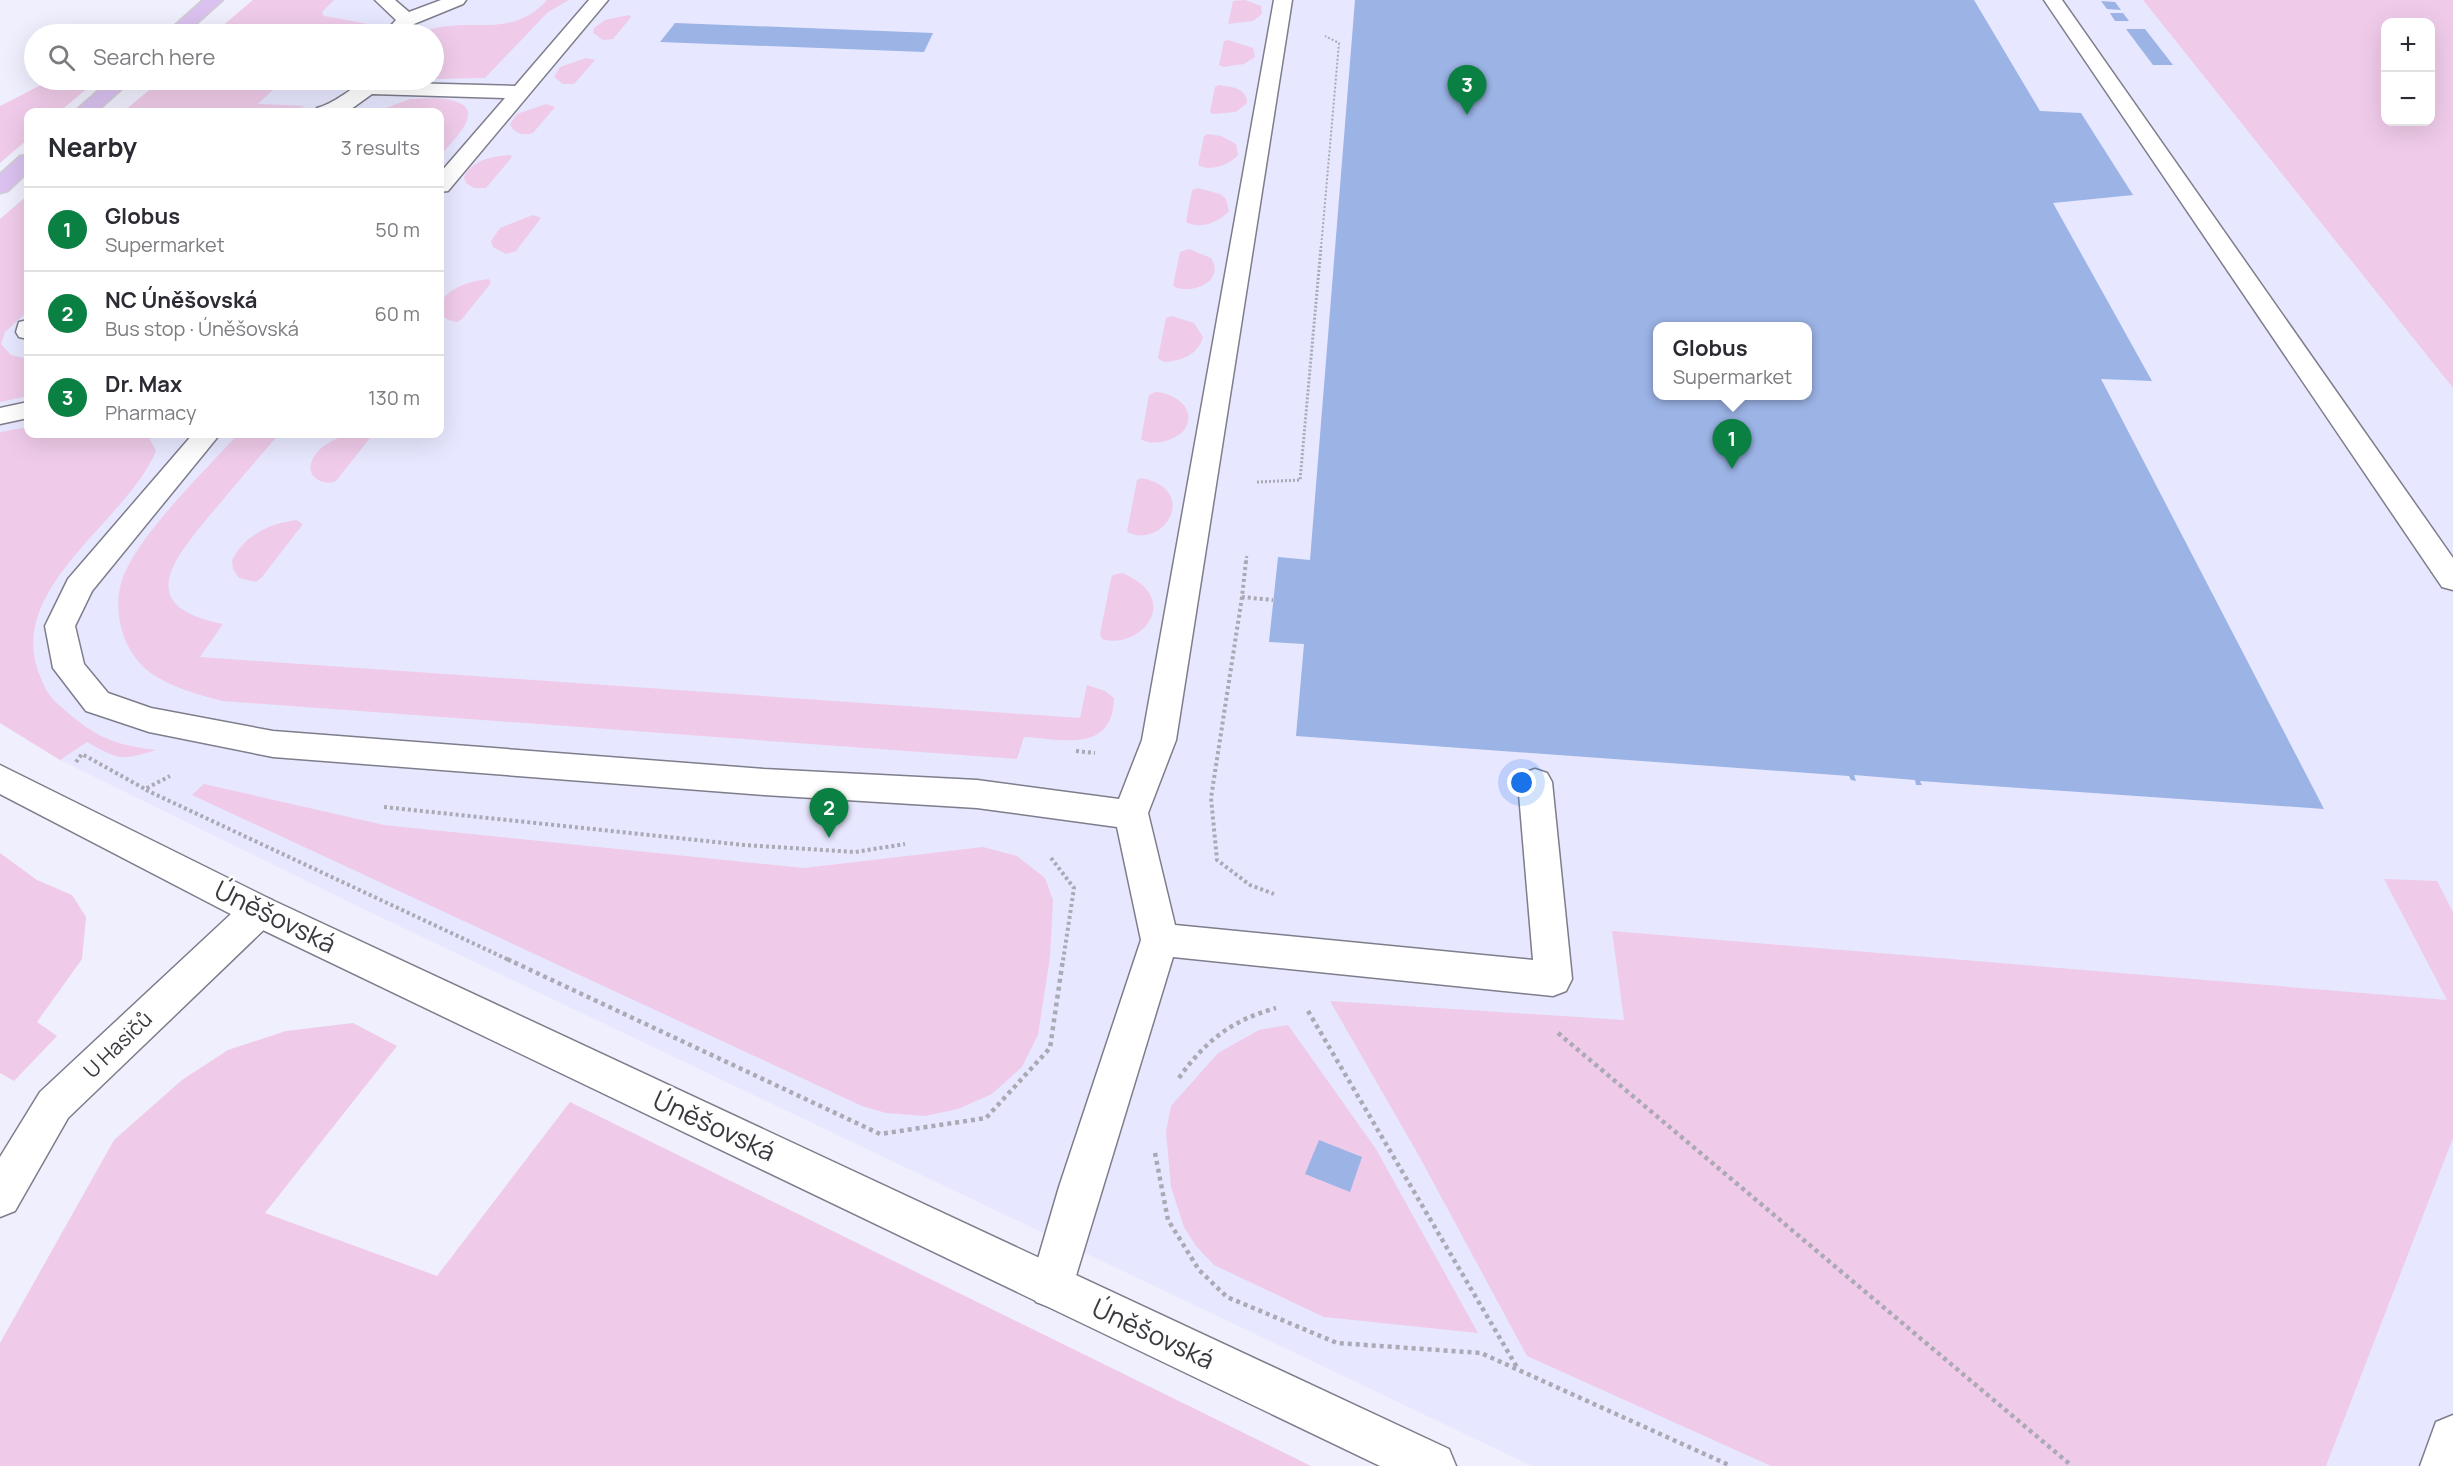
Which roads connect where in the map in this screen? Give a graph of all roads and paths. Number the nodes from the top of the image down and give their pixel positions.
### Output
1 (214, 0) edge
2 (384, 0) edge
3 (458, 0) edge
4 (599, 0) edge
5 (1283, 0) edge
6 (2053, 0) edge
7 (407, 20) junction
8 (186, 24) edge
9 (403, 24) edge
10 (1322, 34) dead end
11 (444, 88) edge
12 (110, 90) edge
13 (357, 90) edge
14 (521, 92) junction
15 (89, 108) edge
16 (337, 108) edge
17 (24, 165) edge
18 (444, 181) edge
19 (0, 186) edge
20 (24, 411) edge
21 (0, 416) edge
22 (204, 438) edge
23 (1256, 491) dead end
24 (1248, 550) dead end
25 (2453, 580) edge
26 (1273, 600) dead end
27 (0, 778) edge
28 (1535, 782) dead end
29 (145, 789) dead end
30 (1131, 813) junction
31 (1045, 851) dead end
32 (259, 911) junction
33 (1160, 940) junction
34 (1486, 973) junction
35 (1284, 1007) dead end
36 (1176, 1083) dead end
37 (1155, 1147) dead end
38 (0, 1196) edge
39 (1052, 1286) junction
40 (2453, 1439) edge
41 (1432, 1466) edge
42 (1731, 1466) edge
43 (2072, 1466) edge
44 (2444, 1466) edge

1 - 8 main road
2 - 7 street
3 - 7 street
4 - 14 street
5 - 30 street
6 - 25 street
7 - 9 street
10 - 23 path
11 - 14 street
12 - 15 main road
13 - 16 street
14 - 18 street
17 - 19 main road
20 - 21 street
22 - 30 street
24 - 26 path
27 - 32 street, Úněšovská
28 - 34 street
29 - 31 path
30 - 33 street
32 - 38 street, U Hasičů
32 - 39 street, Úněšovská
33 - 34 street
33 - 39 street
34 - 43 path
35 - 36 path
37 - 42 path
39 - 41 street, Úněšovská
40 - 44 street

